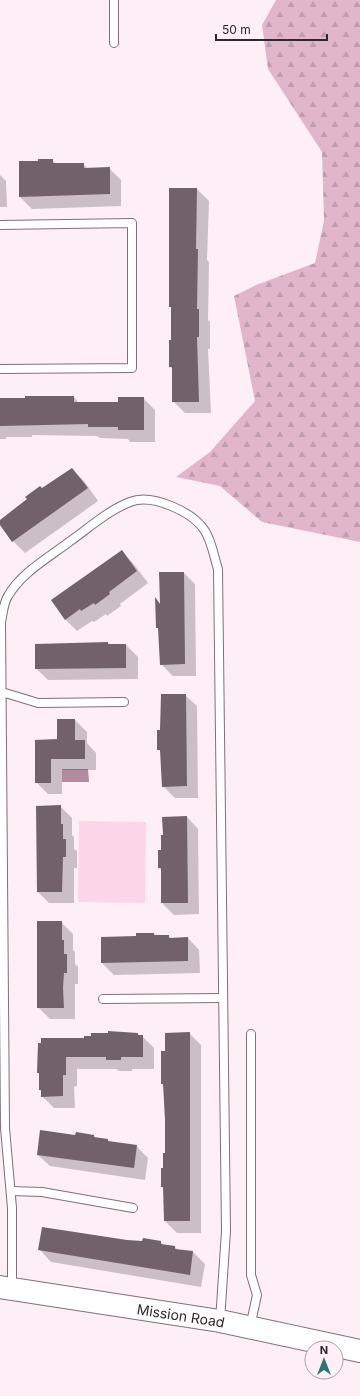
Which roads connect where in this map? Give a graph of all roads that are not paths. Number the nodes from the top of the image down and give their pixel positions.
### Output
1 (114, 0) edge
2 (114, 43) dead end
3 (0, 225) edge
4 (0, 369) edge
5 (2, 692) junction
6 (124, 702) dead end
7 (223, 998) junction
8 (103, 999) dead end
9 (251, 1034) dead end
10 (11, 1191) junction
11 (133, 1208) dead end
12 (6, 1288) edge
13 (220, 1321) junction
14 (250, 1326) junction
15 (360, 1351) edge

1 - 2 lane
3 - 4 lane
5 - 6 lane
5 - 7 lane
5 - 10 lane
7 - 8 lane
7 - 13 lane
9 - 14 lane
10 - 11 lane
10 - 12 lane
12 - 13 street, Mission Road
13 - 14 street, Mission Road
14 - 15 street, Mission Road

